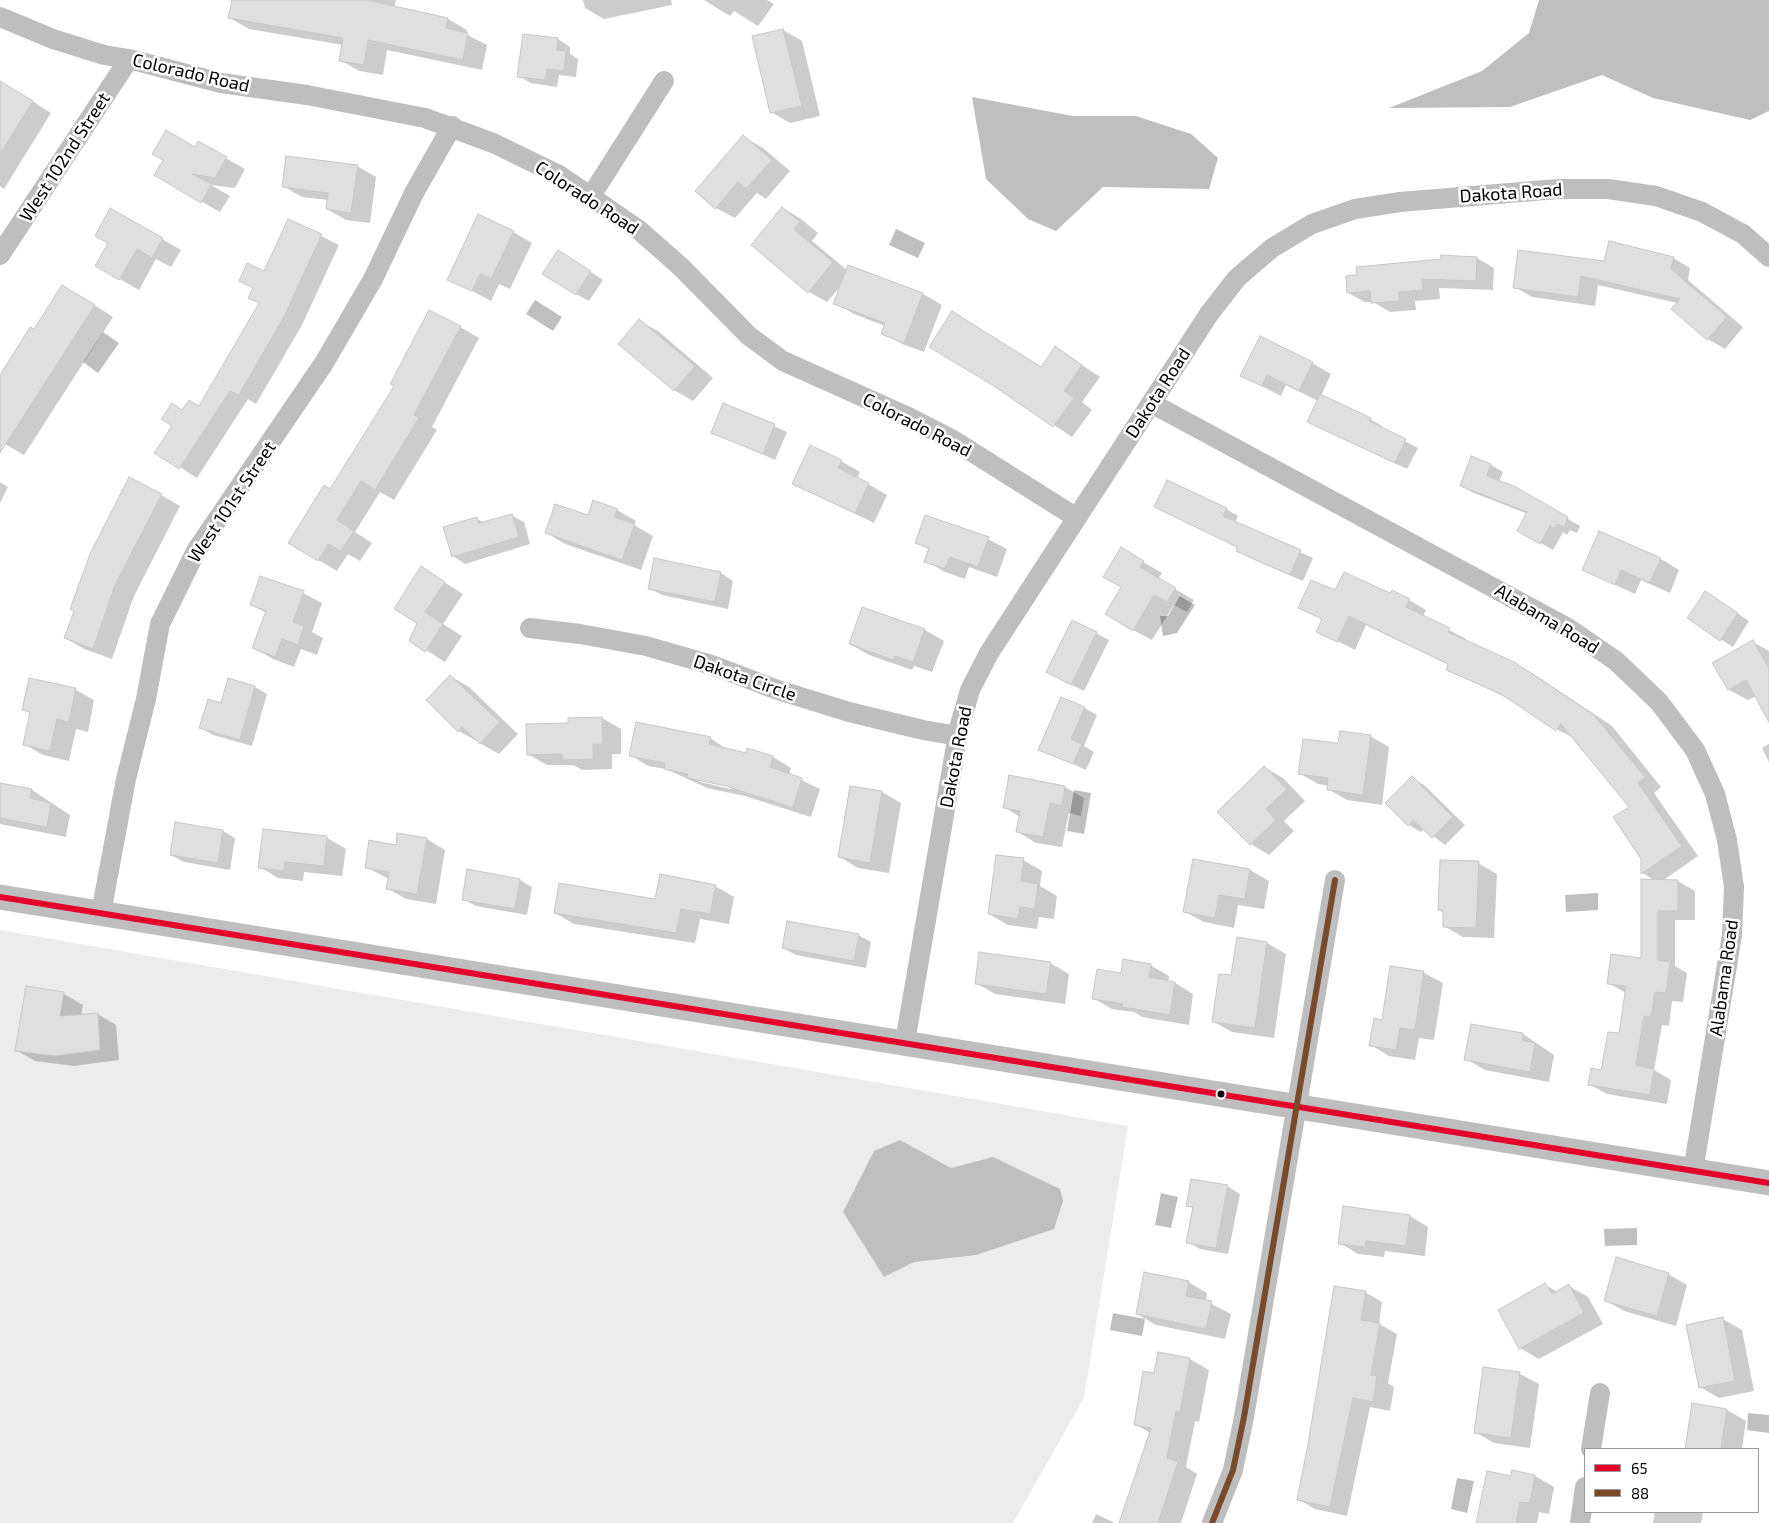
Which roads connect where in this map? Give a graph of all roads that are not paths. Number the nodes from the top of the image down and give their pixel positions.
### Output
1 (0, 17) edge
2 (129, 59) junction
3 (664, 82) dead end
4 (452, 126) junction
5 (591, 196) junction
6 (0, 255) edge
7 (1769, 257) edge
8 (1151, 403) junction
9 (1077, 518) junction
10 (530, 628) dead end
11 (958, 736) junction
12 (1335, 880) dead end
13 (0, 897) edge
14 (101, 913) junction
15 (904, 1042) junction
16 (1296, 1106) junction
17 (1693, 1171) junction
18 (1769, 1183) edge
19 (1600, 1393) dead end
20 (1591, 1448) edge
21 (1584, 1494) edge
22 (1212, 1523) edge
23 (1580, 1523) edge

1 - 2 street, Colorado Road
2 - 4 street, Colorado Road
2 - 6 street, West 102nd Street
3 - 5 street
4 - 5 street, Colorado Road
4 - 14 street, West 101st Street
5 - 9 street, Colorado Road
7 - 8 street, Dakota Road
8 - 9 street, Dakota Road
8 - 17 street, Alabama Road
9 - 11 street, Dakota Road
10 - 11 street, Dakota Circle
11 - 15 street, Dakota Road
12 - 16 street
13 - 14 street
14 - 15 street
15 - 16 street
16 - 17 street
16 - 22 street
17 - 18 street
19 - 20 street
21 - 23 street

